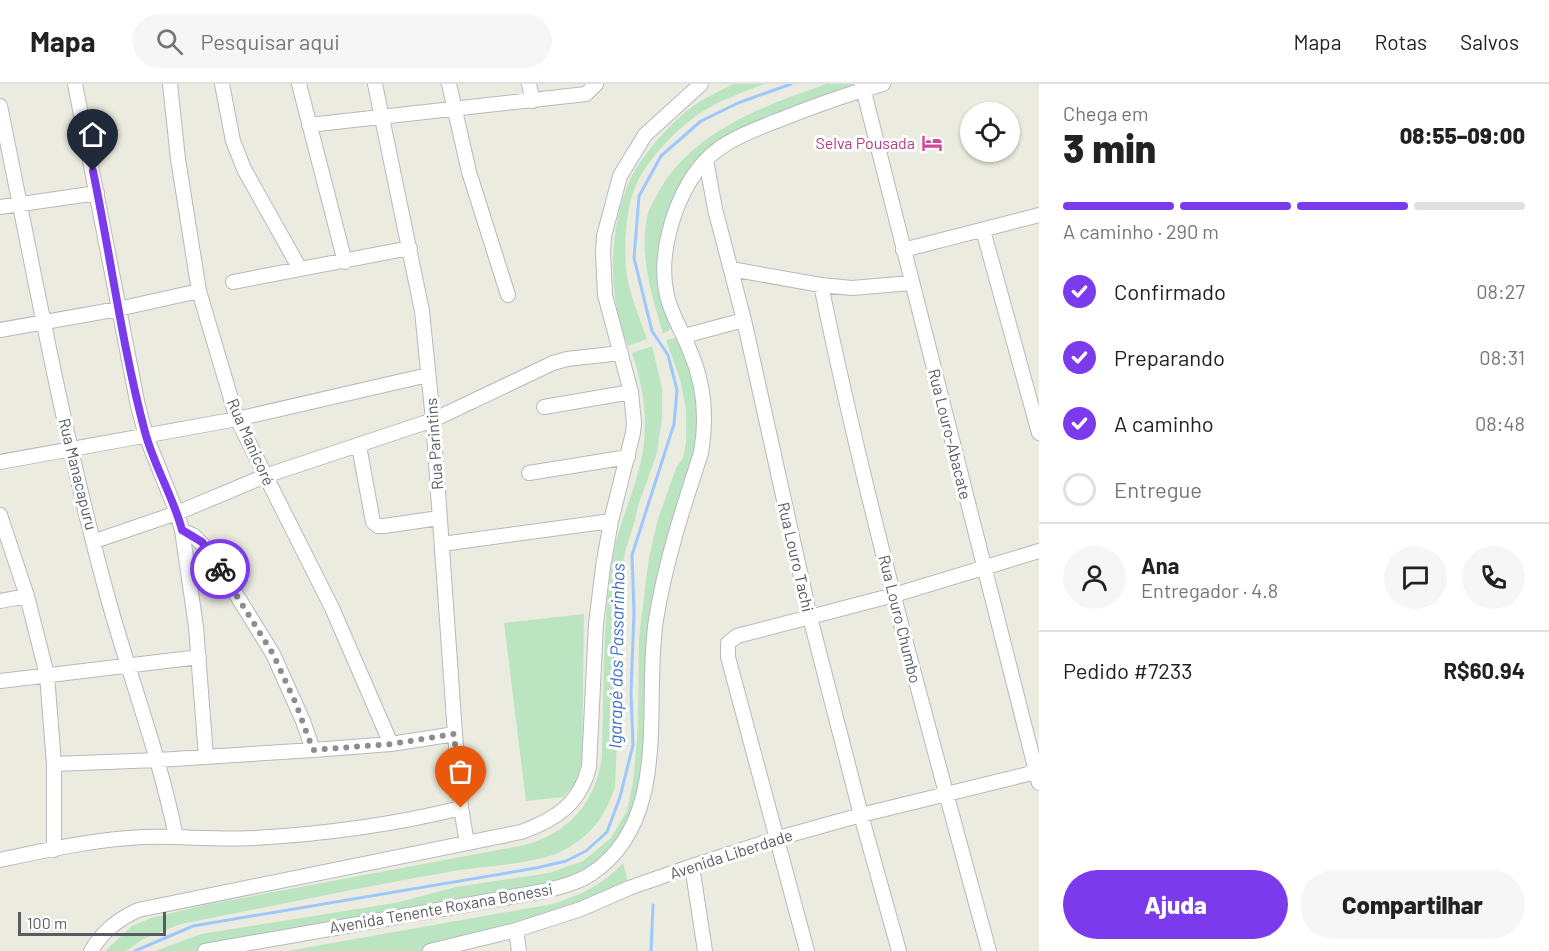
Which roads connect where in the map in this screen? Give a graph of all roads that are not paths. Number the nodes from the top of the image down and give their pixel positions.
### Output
1 (75, 84) edge
2 (170, 84) edge
3 (222, 84) edge
4 (299, 84) edge
5 (375, 84) edge
6 (449, 84) edge
7 (529, 84) edge
8 (596, 84) edge
9 (701, 84) edge
10 (883, 84) edge
11 (862, 87) edge
12 (533, 101) junction
13 (0, 106) edge
14 (454, 109) junction
15 (382, 117) junction
16 (309, 125) junction
17 (706, 160) junction
18 (97, 193) junction
19 (21, 205) junction
20 (0, 207) edge
21 (1039, 215) edge
22 (982, 230) junction
23 (410, 248) junction
24 (903, 250) junction
25 (345, 262) junction
26 (300, 269) junction
27 (731, 269) junction
28 (233, 282) dead end
29 (911, 283) junction
30 (821, 285) junction
31 (199, 291) junction
32 (508, 295) dead end
33 (118, 309) junction
34 (744, 320) junction
35 (44, 323) junction
36 (0, 330) edge
37 (684, 336) junction
38 (621, 353) junction
39 (428, 375) junction
40 (631, 392) junction
41 (544, 407) dead end
42 (237, 418) junction
43 (433, 420) junction
44 (1039, 433) edge
45 (146, 436) junction
46 (358, 446) junction
47 (72, 449) junction
48 (628, 457) junction
49 (0, 462) edge
50 (530, 473) dead end
51 (265, 476) junction
52 (177, 513) junction
53 (0, 515) edge
54 (439, 518) junction
55 (611, 521) junction
56 (182, 530) junction
57 (94, 541) junction
58 (442, 544) junction
59 (1039, 551) edge
60 (984, 568) junction
61 (894, 595) junction
62 (27, 596) junction
63 (0, 601) edge
64 (810, 617) junction
65 (199, 657) junction
66 (127, 666) junction
67 (47, 675) junction
68 (0, 681) edge
69 (454, 734) junction
70 (391, 744) junction
71 (313, 750) junction
72 (206, 757) junction
73 (158, 760) junction
74 (54, 764) junction
75 (1038, 778) edge
76 (946, 793) junction
77 (461, 808) junction
78 (861, 815) junction
79 (176, 837) junction
80 (775, 838) junction
81 (467, 843) junction
82 (54, 850) junction
83 (0, 860) edge
84 (692, 866) junction
85 (516, 930) junction
86 (458, 948) edge
87 (91, 951) edge
88 (205, 951) edge
89 (430, 951) edge
90 (519, 951) edge
91 (705, 951) edge
92 (807, 951) edge
93 (899, 951) edge
94 (989, 951) edge

1 - 18 street
2 - 31 street, Rua Manicoré
3 - 26 street
4 - 16 street
5 - 15 street, Rua Parintins
6 - 14 street
7 - 12 street
8 - 12 street
9 - 38 street
10 - 11 street, Avenida Tenente Roxana Bonessi
11 - 17 street, Avenida Tenente Roxana Bonessi
11 - 24 street, Rua Louro-Abacate
12 - 14 street
13 - 19 street, Rua Manacapuru
14 - 15 street
14 - 32 street
15 - 16 street
15 - 23 street, Rua Parintins
16 - 25 street
17 - 27 street, Rua Louro Tachi
17 - 37 street, Avenida Tenente Roxana Bonessi
18 - 19 street
18 - 33 street
19 - 20 street
19 - 35 street, Rua Manacapuru
21 - 22 street
22 - 24 street
22 - 44 street
23 - 25 street
23 - 39 street, Rua Parintins
24 - 29 street, Rua Louro-Abacate
25 - 26 street
26 - 28 street
27 - 30 street
27 - 34 street, Rua Louro Tachi
29 - 30 street
29 - 60 street, Rua Louro-Abacate
30 - 61 street, Rua Louro Chumbo
31 - 33 street
31 - 42 street, Rua Manicoré
33 - 35 street
33 - 45 street
34 - 37 street
34 - 64 street, Rua Louro Tachi
35 - 36 street
35 - 47 street, Rua Manacapuru
37 - 88 street, Avenida Tenente Roxana Bonessi
38 - 40 street
38 - 43 street
39 - 42 street
39 - 43 street, Rua Parintins
40 - 41 street
40 - 48 street
42 - 45 street
42 - 51 street, Rua Manicoré
43 - 46 street
43 - 54 street, Rua Parintins
45 - 47 street
45 - 52 street
46 - 51 street
46 - 54 street
47 - 49 street
47 - 57 street, Rua Manacapuru
48 - 50 street
48 - 55 street
51 - 52 street
51 - 70 street, Rua Manicoré
52 - 56 street
52 - 57 street
53 - 62 street
54 - 58 street, Rua Parintins
55 - 58 street
55 - 81 street
56 - 65 street
56 - 71 street
57 - 66 street, Rua Manacapuru
58 - 69 street, Rua Parintins
59 - 60 street
60 - 61 street
60 - 75 street, Rua Louro-Abacate
61 - 64 street
61 - 76 street, Rua Louro Chumbo
62 - 63 street
62 - 67 street
64 - 78 street, Rua Louro Tachi
64 - 80 street
65 - 66 street
65 - 72 street
66 - 67 street
66 - 73 street, Rua Manacapuru
67 - 68 street
67 - 74 street
69 - 70 street
69 - 77 street, Rua Parintins
70 - 71 street
71 - 72 street
72 - 73 street
73 - 74 street
73 - 79 street, Rua Manacapuru
74 - 82 street
75 - 76 street, Avenida Liberdade
76 - 78 street, Avenida Liberdade
76 - 94 street, Rua Louro Chumbo
77 - 79 street
77 - 81 street, Rua Parintins
78 - 80 street, Avenida Liberdade
78 - 93 street, Rua Louro Tachi
79 - 82 street
80 - 84 street, Avenida Liberdade
80 - 92 street
81 - 87 street
82 - 83 street
84 - 85 street, Avenida Liberdade
84 - 91 street
85 - 86 street, Avenida Liberdade
85 - 90 street
86 - 89 street, Avenida Liberdade

